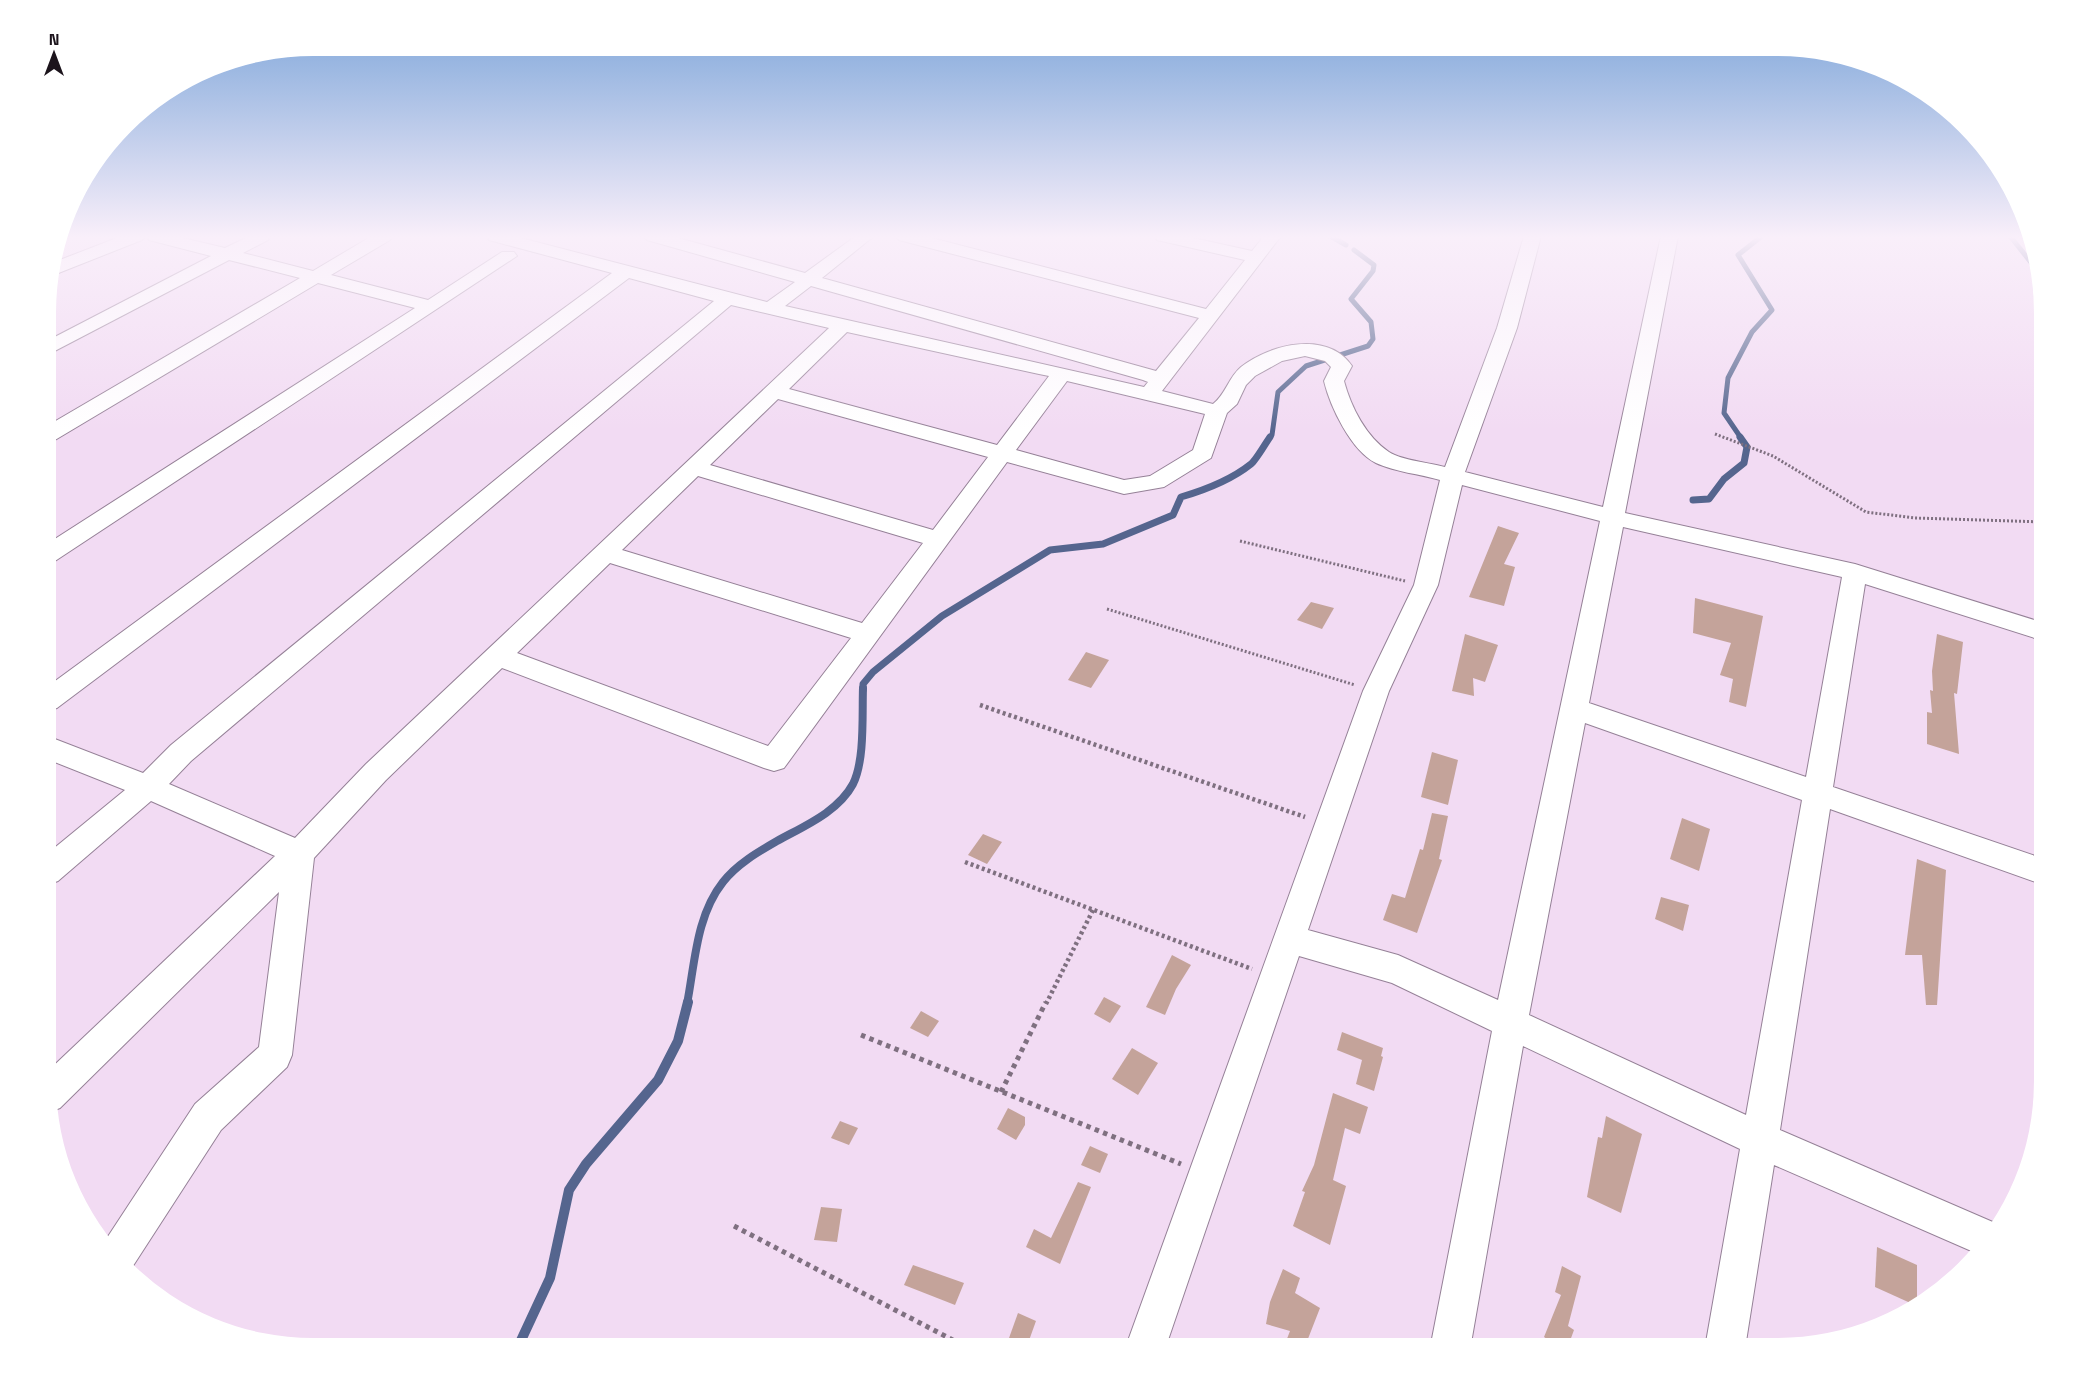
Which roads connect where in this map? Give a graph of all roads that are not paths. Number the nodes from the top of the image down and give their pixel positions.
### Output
1 (138, 301) edge
2 (273, 301) edge
3 (412, 301) edge
4 (439, 301) edge
5 (586, 301) edge
6 (725, 301) edge
7 (736, 301) edge
8 (781, 301) edge
9 (881, 301) edge
10 (1155, 301) edge
11 (1220, 301) edge
12 (1515, 301) edge
13 (1657, 301) edge
14 (431, 306) junction
15 (770, 309) junction
16 (1209, 315) junction
17 (843, 326) junction
18 (56, 344) edge
19 (1062, 373) junction
20 (1154, 386) junction
21 (774, 391) junction
22 (1217, 411) junction
23 (56, 430) edge
24 (1002, 454) junction
25 (694, 468) junction
26 (1453, 474) junction
27 (1612, 517) junction
28 (938, 539) junction
29 (56, 549) edge
30 (605, 553) junction
31 (1855, 572) junction
32 (2034, 630) edge
33 (867, 634) junction
34 (498, 656) junction
35 (56, 694) edge
36 (1573, 708) junction
37 (56, 751) edge
38 (148, 787) junction
39 (1817, 791) junction
40 (299, 853) junction
41 (56, 864) edge
42 (2034, 868) edge
43 (1289, 939) junction
44 (1510, 1024) junction
45 (56, 1087) edge
46 (1760, 1140) junction
47 (1982, 1237) edge
48 (120, 1252) edge
49 (1149, 1338) edge
50 (1452, 1338) edge
51 (1727, 1338) edge

1 - 18 street
2 - 23 street
3 - 14 street
4 - 14 street
5 - 35 street
6 - 38 street
7 - 15 street
8 - 15 street
9 - 20 street
10 - 16 street
11 - 16 street
12 - 26 street
13 - 27 street
14 - 29 street
15 - 17 street
16 - 20 street
17 - 19 street
17 - 21 street
19 - 20 street
19 - 24 street
20 - 22 street
21 - 24 street
21 - 25 street
22 - 24 street
22 - 26 street
24 - 28 street
25 - 28 street
25 - 30 street
26 - 27 street
26 - 43 street
27 - 31 street
27 - 36 street
28 - 33 street
30 - 33 street
30 - 34 street
31 - 32 street
31 - 39 street
33 - 34 street
34 - 40 street
36 - 39 street
36 - 44 street
37 - 38 street
38 - 40 street
38 - 41 street
39 - 42 street
39 - 46 street
40 - 45 street
40 - 48 street
43 - 44 street
43 - 49 street
44 - 46 street
44 - 50 street
46 - 47 street
46 - 51 street

